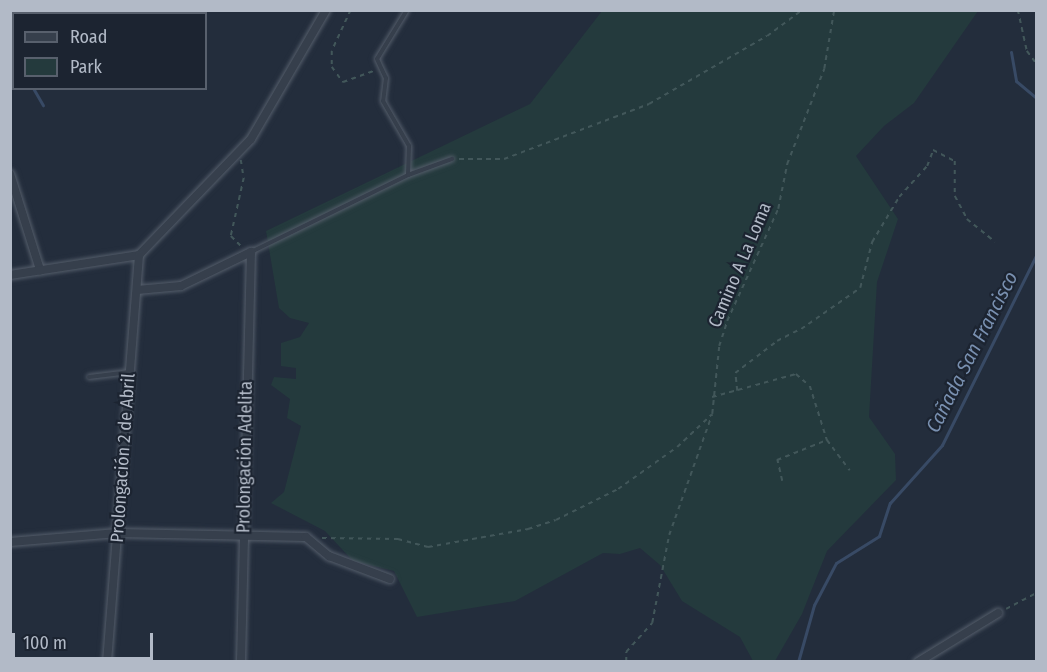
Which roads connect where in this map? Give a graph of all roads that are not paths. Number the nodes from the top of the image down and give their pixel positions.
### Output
1 (326, 10) edge
2 (407, 10) edge
3 (452, 159) road end
4 (10, 174) edge
5 (408, 176) junction
6 (251, 252) junction
7 (139, 255) junction
8 (40, 270) junction
9 (10, 275) edge
10 (137, 290) junction
11 (129, 372) junction
12 (89, 377) dead end
13 (118, 534) junction
14 (242, 538) junction
15 (10, 542) edge
16 (390, 579) dead end
17 (998, 613) road end
18 (107, 662) edge
19 (241, 662) edge
20 (918, 662) edge

1 - 7 street
2 - 5 lane
3 - 5 lane
4 - 8 street
5 - 6 lane
6 - 10 street
6 - 14 street, Prolongación Adelita
7 - 8 street
7 - 10 street, Prolongación 2 de Abril
8 - 9 street
10 - 11 street, Prolongación 2 de Abril
11 - 12 lane
11 - 13 street, Prolongación 2 de Abril
13 - 14 street
13 - 15 street
13 - 18 street, Prolongación 2 de Abril
14 - 16 street
14 - 19 street, Prolongación Adelita
17 - 20 street

